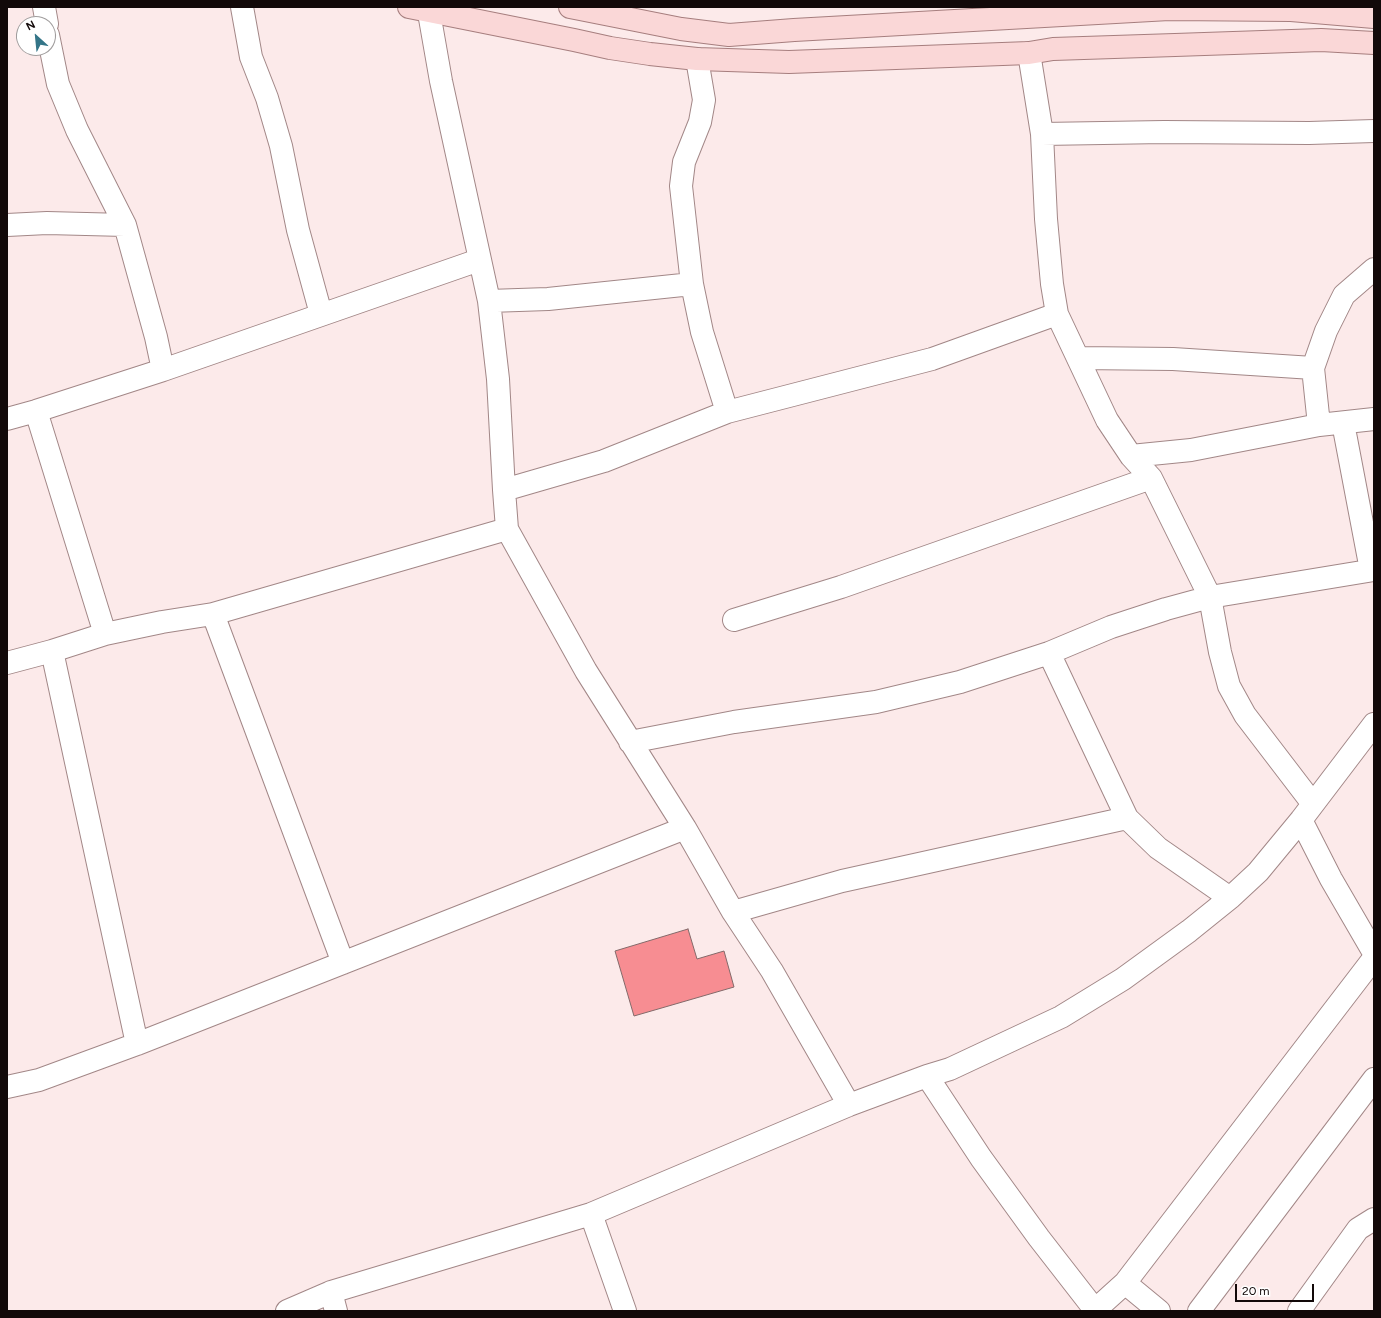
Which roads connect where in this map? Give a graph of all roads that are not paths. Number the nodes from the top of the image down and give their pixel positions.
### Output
1 (242, 7) edge
2 (570, 7) edge
3 (422, 9) edge
4 (1066, 11) edge
5 (1374, 17) edge
6 (1374, 43) edge
7 (1029, 53) junction
8 (52, 56) edge
9 (698, 59) junction
10 (1374, 131) edge
11 (1042, 134) junction
12 (7, 225) edge
13 (125, 225) junction
14 (479, 260) junction
15 (1374, 269) edge
16 (692, 284) junction
17 (489, 301) junction
18 (321, 314) junction
19 (1057, 314) junction
20 (1079, 358) junction
21 (1313, 368) junction
22 (163, 370) junction
23 (36, 411) junction
24 (727, 412) junction
25 (7, 419) edge
26 (1374, 419) edge
27 (1342, 423) junction
28 (1319, 425) junction
29 (1131, 456) junction
30 (1150, 478) junction
31 (504, 490) junction
32 (507, 529) junction
33 (1373, 570) edge
34 (1210, 597) junction
35 (213, 614) junction
36 (734, 620) dead end
37 (105, 634) junction
38 (52, 651) junction
39 (1048, 653) junction
40 (7, 663) edge
41 (1374, 724) edge
42 (630, 742) junction
43 (1307, 812) junction
44 (1127, 818) junction
45 (685, 828) junction
46 (1230, 898) junction
47 (733, 912) junction
48 (1374, 953) edge
49 (1374, 958) edge
50 (343, 963) junction
51 (137, 1044) junction
52 (927, 1076) junction
53 (1374, 1079) edge
54 (7, 1087) edge
55 (849, 1105) junction
56 (591, 1214) junction
57 (1374, 1219) edge
58 (1125, 1283) junction
59 (333, 1302) edge
60 (1094, 1310) edge
61 (287, 1311) edge
62 (625, 1311) edge
63 (1160, 1311) edge
64 (1199, 1311) edge
65 (1299, 1311) edge

1 - 18 street
2 - 4 main road
3 - 9 main road
3 - 14 street
4 - 5 main road
6 - 7 main road
7 - 9 main road
7 - 11 street
8 - 13 street
9 - 16 street
10 - 11 street
11 - 19 street
12 - 13 street
13 - 22 street
14 - 17 street
14 - 18 street
15 - 21 street
16 - 17 street
16 - 24 street
17 - 31 street
18 - 22 street
19 - 20 street
19 - 24 street
20 - 21 street
20 - 29 street
21 - 28 street
22 - 23 street
23 - 25 street
23 - 37 street
24 - 31 street
26 - 27 street
27 - 28 street
27 - 33 street
28 - 29 street
29 - 30 street
30 - 34 street
30 - 36 street
31 - 32 street
32 - 35 street
32 - 42 street
33 - 34 street
34 - 39 street
34 - 43 street
35 - 37 street
35 - 50 street
37 - 38 street
38 - 40 street
38 - 51 street
39 - 42 street
39 - 44 street
41 - 43 street
42 - 45 street
43 - 46 street
43 - 48 street
44 - 46 street
44 - 47 street
45 - 47 street
45 - 50 street
46 - 52 street
47 - 55 street
49 - 58 street
50 - 51 street
51 - 54 street
52 - 55 street
52 - 60 street
53 - 64 street
55 - 56 street
56 - 59 street
56 - 62 street
57 - 65 street
58 - 60 street
58 - 63 street
59 - 61 street

